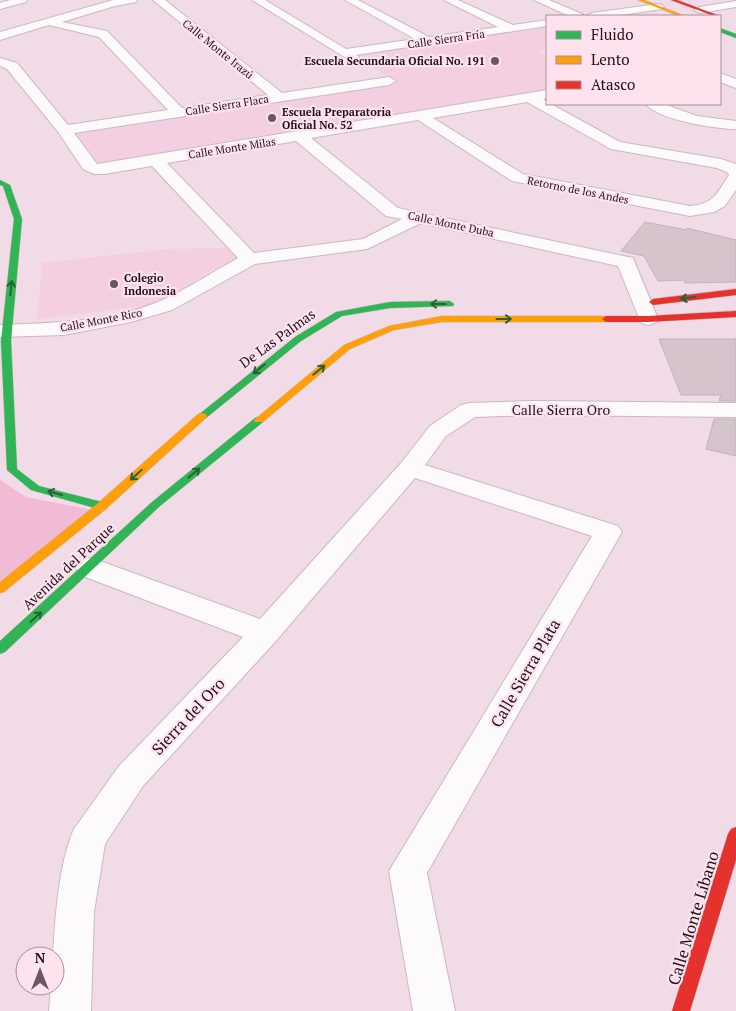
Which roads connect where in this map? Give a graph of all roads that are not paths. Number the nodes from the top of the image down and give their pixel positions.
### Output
1 (22, 0) edge
2 (132, 0) edge
3 (158, 0) edge
4 (257, 0) edge
5 (350, 0) edge
6 (449, 0) edge
7 (539, 0) edge
8 (640, 0) edge
9 (673, 0) edge
10 (736, 4) edge
11 (0, 6) edge
12 (658, 6) junction
13 (700, 10) junction
14 (576, 15) edge
15 (599, 15) edge
16 (680, 15) edge
17 (714, 15) edge
18 (49, 22) junction
19 (546, 23) edge
20 (513, 29) junction
21 (721, 30) edge
22 (0, 36) edge
23 (736, 36) edge
24 (428, 41) junction
25 (344, 53) junction
26 (0, 62) edge
27 (721, 77) edge
28 (736, 84) edge
29 (546, 94) edge
30 (279, 97) junction
31 (529, 97) junction
32 (655, 105) edge
33 (178, 112) junction
34 (420, 116) junction
35 (736, 125) edge
36 (64, 130) junction
37 (300, 137) junction
38 (156, 161) junction
39 (736, 175) edge
40 (0, 182) edge
41 (420, 217) junction
42 (250, 259) junction
43 (736, 292) edge
44 (458, 304) dead end
45 (641, 309) junction
46 (736, 314) edge
47 (3, 330) edge
48 (208, 410) junction
49 (736, 410) edge
50 (226, 416) dead end
51 (410, 468) junction
52 (102, 506) junction
53 (90, 568) junction
54 (0, 589) edge
55 (265, 633) junction
56 (0, 650) edge
57 (736, 834) edge
58 (70, 1011) edge
59 (434, 1011) edge
60 (681, 1011) edge

1 - 11 street
2 - 18 street
3 - 30 street, Calle Monte Irazú
4 - 25 street
5 - 24 street
6 - 20 street
7 - 14 street
8 - 12 street
9 - 13 street
10 - 13 street
12 - 15 street
12 - 16 street
13 - 17 street
18 - 22 street
18 - 33 street
19 - 20 street, Calle Sierra Fría
20 - 24 street, Calle Sierra Fría
21 - 23 street
24 - 25 street, Calle Sierra Fría
25 - 30 street, Calle Sierra Flaca
26 - 36 street
27 - 28 street
29 - 31 street, Calle Monte Milas
30 - 33 street, Calle Sierra Flaca
31 - 34 street, Calle Monte Milas
31 - 39 street, Retorno de los Andes
32 - 35 street
33 - 36 street, Calle Sierra Flaca
34 - 37 street, Calle Monte Milas
34 - 39 street, Retorno de los Andes
36 - 38 street, Calle Monte Milas
37 - 38 street, Calle Monte Milas
37 - 41 street, Calle Monte Duba
38 - 42 street
47 -> 40 street, Avenida del Parque
41 - 42 street, Calle Monte Rico
41 - 45 street, Calle Monte Duba
42 - 47 street, Calle Monte Rico
43 -> 45 street
44 -> 48 street, De Las Palmas
45 - 46 street
53 -> 45 street, Avenida del Parque
52 -> 47 street, Avenida del Parque
48 - 50 street
48 -> 52 street, De Las Palmas
49 - 51 street, Calle Sierra Oro
51 - 55 street, Sierra del Oro
51 - 59 street, Calle Sierra Plata
52 - 54 street, De Las Palmas
53 - 55 street
56 -> 53 street, Avenida del Parque
55 - 58 street, Sierra del Oro
57 - 60 street, Calle Monte Líbano

